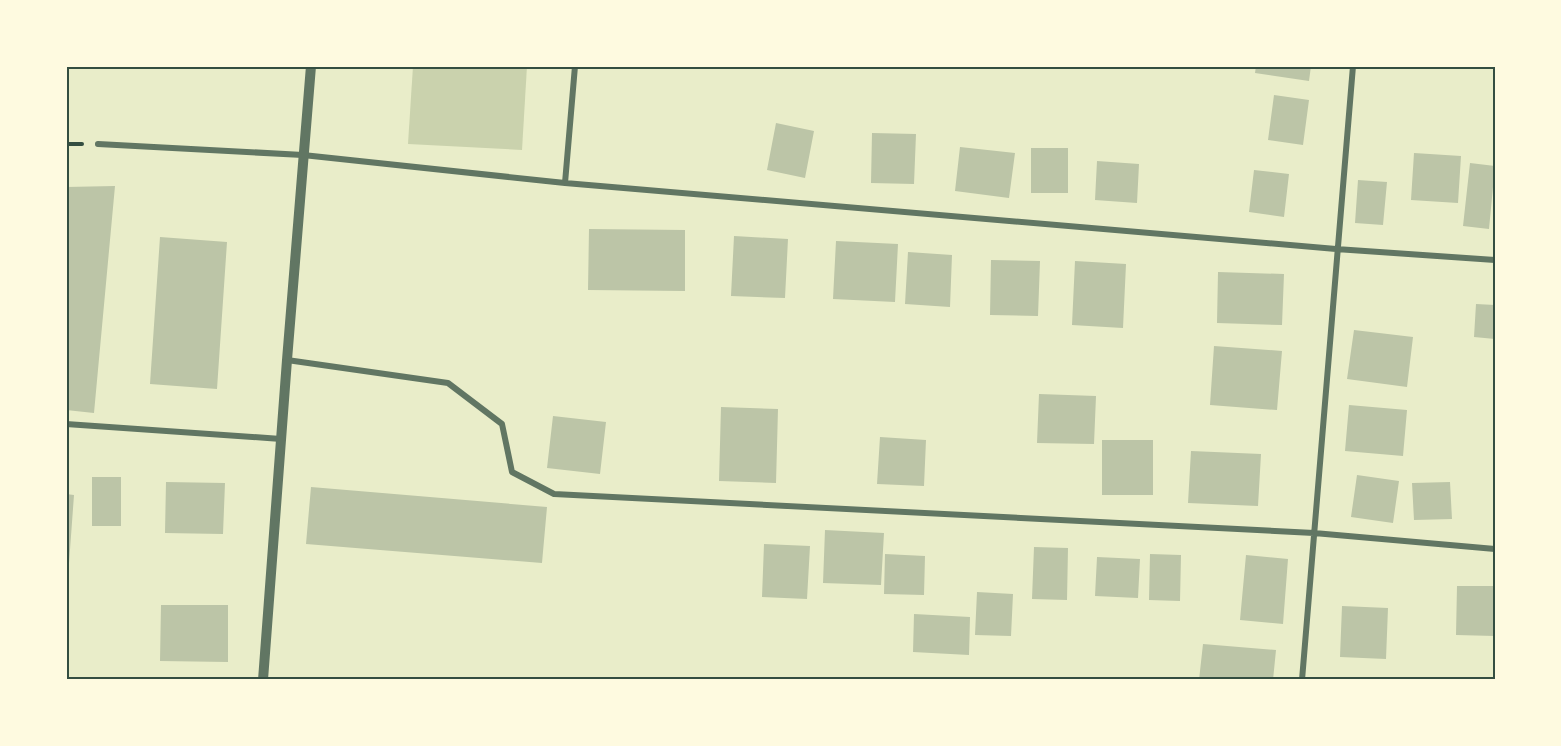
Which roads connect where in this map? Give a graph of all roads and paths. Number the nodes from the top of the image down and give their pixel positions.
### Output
1 (311, 66) edge
2 (575, 66) edge
3 (1353, 66) edge
4 (98, 144) dead end
5 (303, 155) junction
6 (565, 183) junction
7 (1336, 249) junction
8 (1495, 260) edge
9 (286, 360) junction
10 (66, 424) edge
11 (281, 439) junction
12 (1314, 533) junction
13 (1495, 549) edge
14 (263, 680) edge
15 (1302, 680) edge

1 - 5 street
2 - 6 street
3 - 7 street
4 - 5 street
5 - 6 street
5 - 9 street
6 - 7 street
7 - 8 street
7 - 12 street
9 - 11 street
9 - 12 street
10 - 11 street
11 - 14 street
12 - 13 street
12 - 15 street

